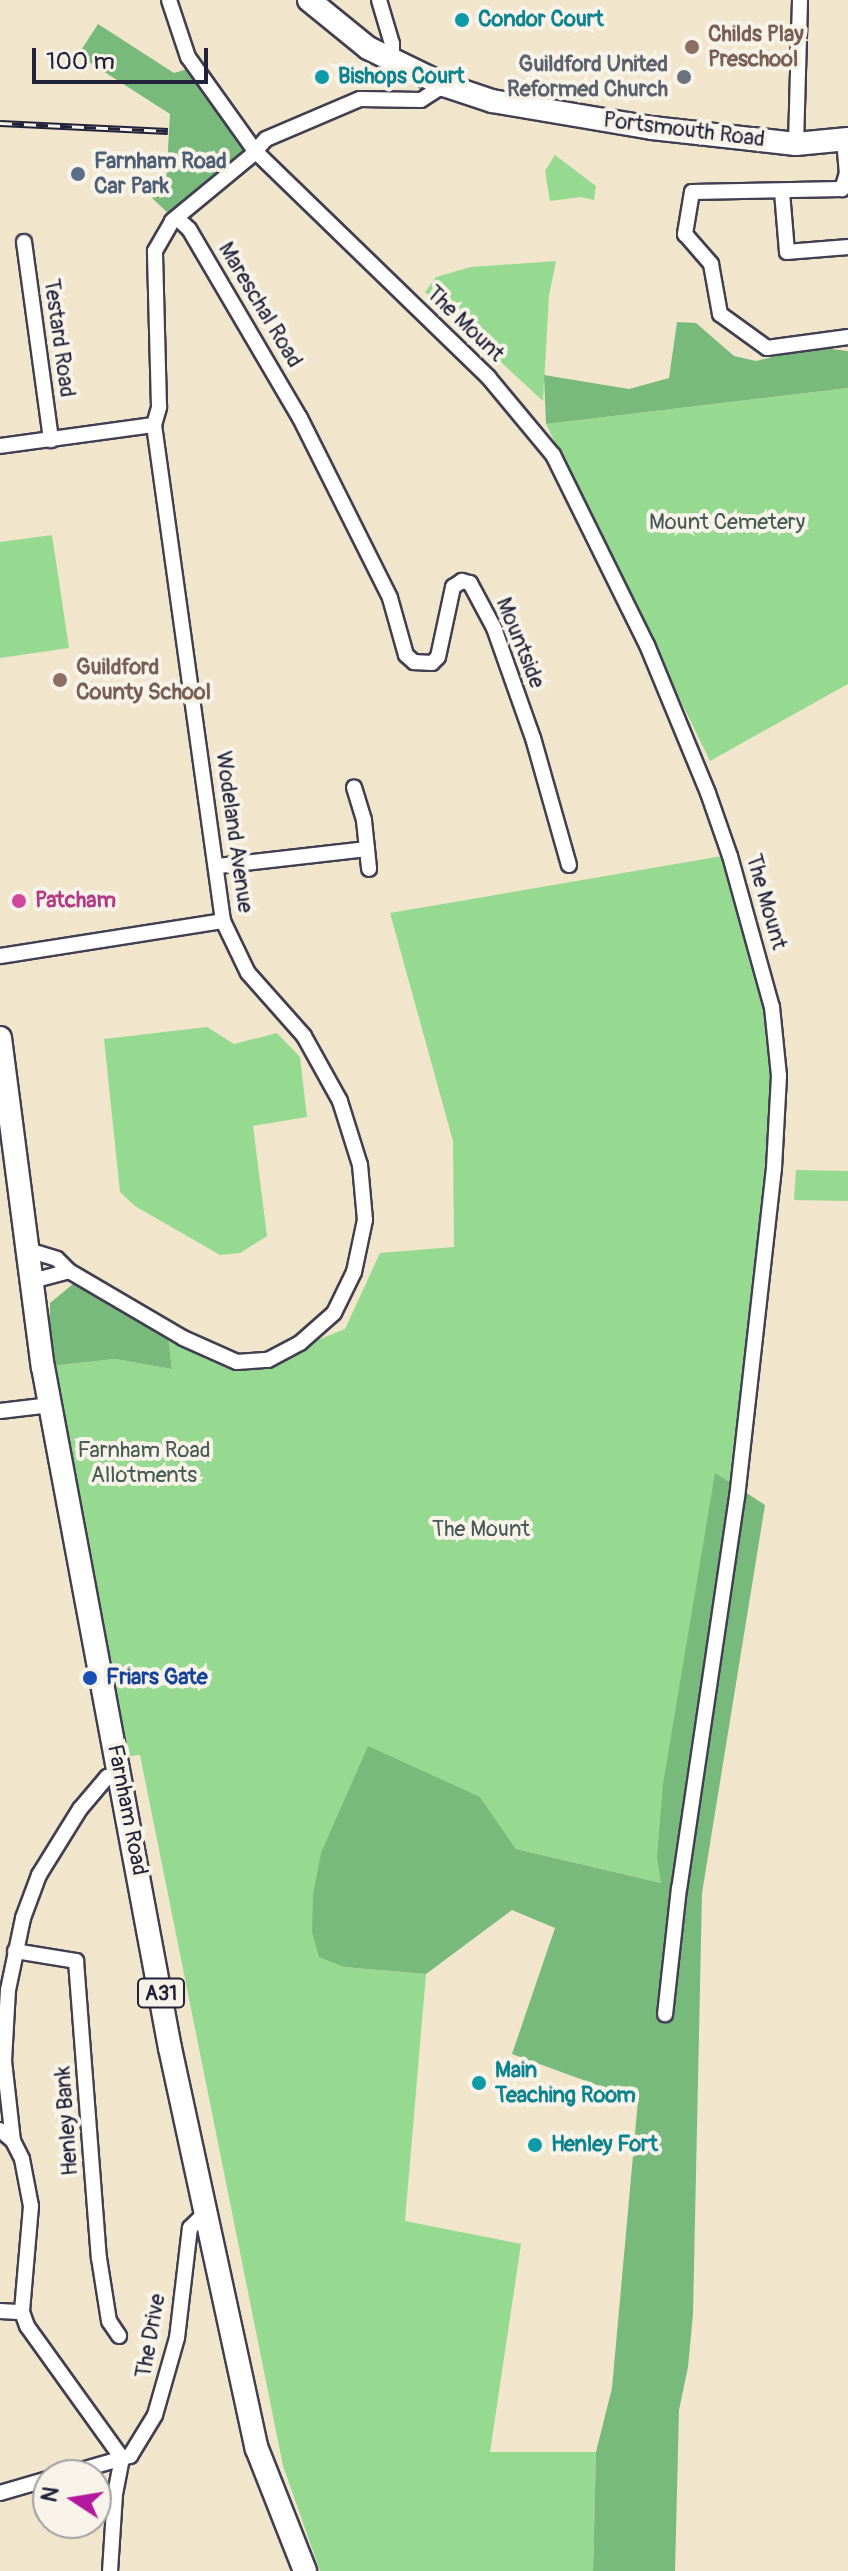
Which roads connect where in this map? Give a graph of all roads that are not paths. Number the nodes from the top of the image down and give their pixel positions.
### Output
1 (169, 0) edge
2 (309, 0) edge
3 (379, 0) edge
4 (800, 0) edge
5 (392, 61) junction
6 (444, 85) junction
7 (846, 140) edge
8 (796, 144) junction
9 (255, 151) junction
10 (782, 192) junction
11 (177, 218) junction
12 (24, 242) dead end
13 (848, 247) edge
14 (848, 337) edge
15 (300, 418) joint
16 (154, 425) junction
17 (51, 440) junction
18 (0, 446) edge
19 (354, 787) dead end
20 (367, 849) junction
21 (569, 865) dead end
22 (218, 866) junction
23 (369, 869) dead end
24 (223, 921) junction
25 (0, 956) edge
26 (0, 1038) edge
27 (28, 1250) junction
28 (69, 1271) junction
29 (32, 1281) junction
30 (51, 1405) junction
31 (0, 1411) edge
32 (120, 1772) junction
33 (15, 1951) junction
34 (665, 2014) dead end
35 (4, 2093) edge
36 (0, 2130) edge
37 (13, 2141) junction
38 (204, 2214) junction
39 (0, 2311) edge
40 (22, 2312) junction
41 (119, 2336) dead end
42 (122, 2458) junction
43 (112, 2461) edge
44 (32, 2484) edge
45 (0, 2493) edge
46 (110, 2565) edge
47 (305, 2571) edge

1 - 9 street, The Mount
2 - 5 main road, Portsmouth Road
3 - 5 street
4 - 8 street
5 - 6 main road, Portsmouth Road
6 - 8 main road, Portsmouth Road
6 - 9 street, Wodeland Avenue
7 - 8 main road, Portsmouth Road
7 - 10 street
9 - 11 street, Wodeland Avenue
9 - 34 street, The Mount
10 - 13 street
10 - 14 street
11 - 15 street, Mareschal Road
11 - 16 street, Wodeland Avenue
12 - 17 street, Testard Road
15 - 21 street, Mountside
16 - 17 street
16 - 22 street, Wodeland Avenue
17 - 18 street
19 - 20 street
20 - 22 street
20 - 23 street
22 - 24 street, Wodeland Avenue
24 - 25 street
24 - 28 street, Wodeland Avenue
26 - 27 main road, Farnham Road / A31
27 - 28 street, Wodeland Avenue
27 - 29 main road, Farnham Road / A31
28 - 29 street
29 - 30 main road, Farnham Road / A31
30 - 31 street
30 - 32 main road, Farnham Road / A31
32 - 33 street
32 - 38 main road, Farnham Road / A31
33 - 35 street
33 - 41 street, Henley Bank
35 - 37 street
36 - 37 street
37 - 40 street
38 - 42 street, The Drive
38 - 47 main road, Farnham Road / A31
39 - 40 street
40 - 42 street
42 - 43 street
42 - 46 street
44 - 45 street

